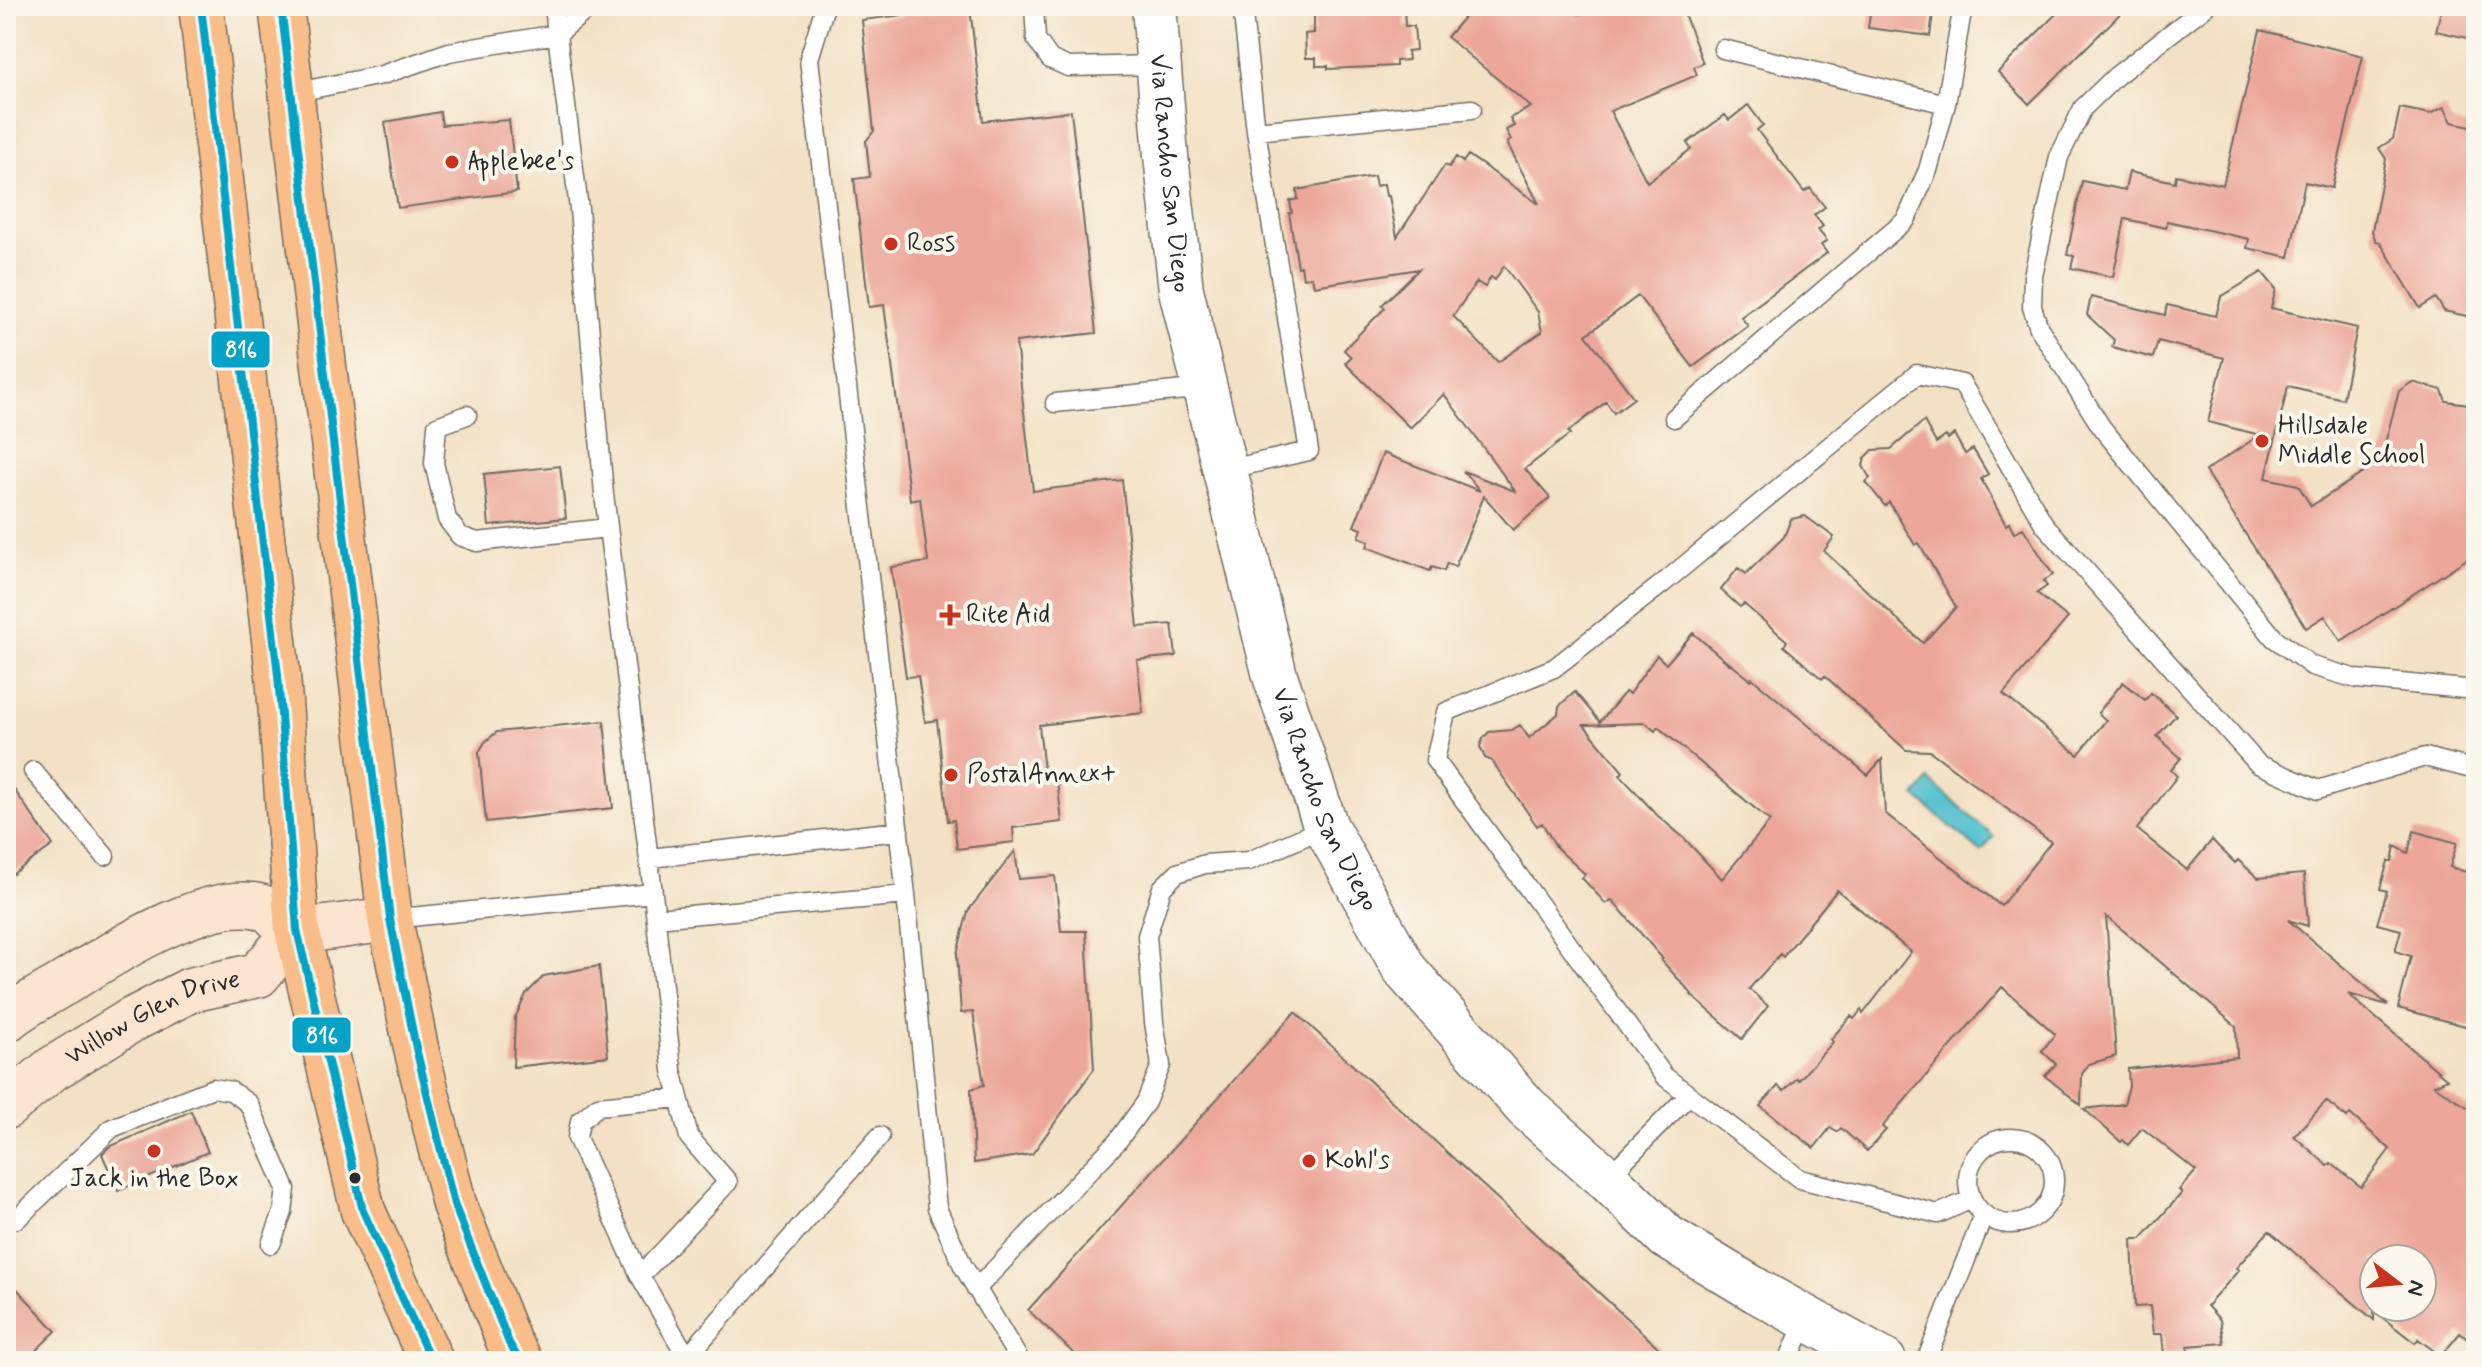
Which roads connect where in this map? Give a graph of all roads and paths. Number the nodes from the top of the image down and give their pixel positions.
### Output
1 (201, 6) edge
2 (281, 6) edge
3 (554, 6) edge
4 (594, 6) edge
5 (825, 6) edge
6 (1034, 6) edge
7 (1154, 6) edge
8 (1242, 6) edge
9 (1963, 6) edge
10 (2206, 6) edge
11 (557, 34) junction
12 (1723, 49) dead end
13 (1159, 65) junction
14 (292, 93) junction
15 (1946, 104) junction
16 (1472, 109) dead end
17 (1256, 131) junction
18 (1205, 388) junction
19 (1055, 403) dead end
20 (467, 415) dead end
21 (1674, 418) dead end
22 (1225, 470) junction
23 (608, 528) junction
24 (2476, 690) edge
25 (2476, 770) edge
26 (33, 771) dead end
27 (1326, 827) junction
28 (899, 831) junction
29 (105, 856) dead end
30 (649, 858) junction
31 (653, 893) junction
32 (906, 895) junction
33 (656, 918) junction
34 (390, 919) junction
35 (297, 930) junction
36 (8, 1014) edge
37 (1689, 1095) junction
38 (679, 1098) junction
39 (6, 1107) edge
40 (880, 1136) dead end
41 (1606, 1178) junction
42 (1978, 1207) junction
43 (17, 1219) dead end
44 (271, 1244) dead end
45 (640, 1276) junction
46 (976, 1289) junction
47 (1806, 1319) junction
48 (687, 1359) edge
49 (431, 1361) edge
50 (520, 1361) edge
51 (1020, 1361) edge
52 (1788, 1361) edge
53 (1884, 1361) edge
54 (1926, 1361) edge

1 - 35 main road
2 - 14 main road
3 - 11 lane
4 - 11 lane
5 - 28 lane
6 - 13 lane
7 - 13 street, Via Rancho San Diego
8 - 17 lane
9 - 15 lane
10 - 24 lane
11 - 14 lane
11 - 23 lane
12 - 15 lane
13 - 18 street, Via Rancho San Diego
14 - 34 main road
15 - 21 lane
16 - 17 lane
17 - 22 lane
18 - 19 lane
18 - 22 street, Via Rancho San Diego
20 - 23 lane
22 - 27 street, Via Rancho San Diego
23 - 30 lane
25 - 37 lane
26 - 29 lane
27 - 41 street, Via Rancho San Diego
27 - 46 lane
28 - 30 lane
28 - 32 lane
30 - 31 lane
31 - 33 lane
31 - 34 lane
32 - 33 lane
32 - 46 lane
33 - 38 lane
34 - 35 main road
34 - 50 main road
35 - 36 main road
35 - 39 main road, Willow Glen Drive
35 - 49 main road
37 - 41 lane
37 - 42 lane
38 - 45 lane
38 - 45 lane
40 - 48 lane
41 - 47 street, Via Rancho San Diego
42 - 42 lane
42 - 54 lane
43 - 44 lane
45 - 48 lane
46 - 51 lane
47 - 52 lane
47 - 53 street, Via Rancho San Diego

